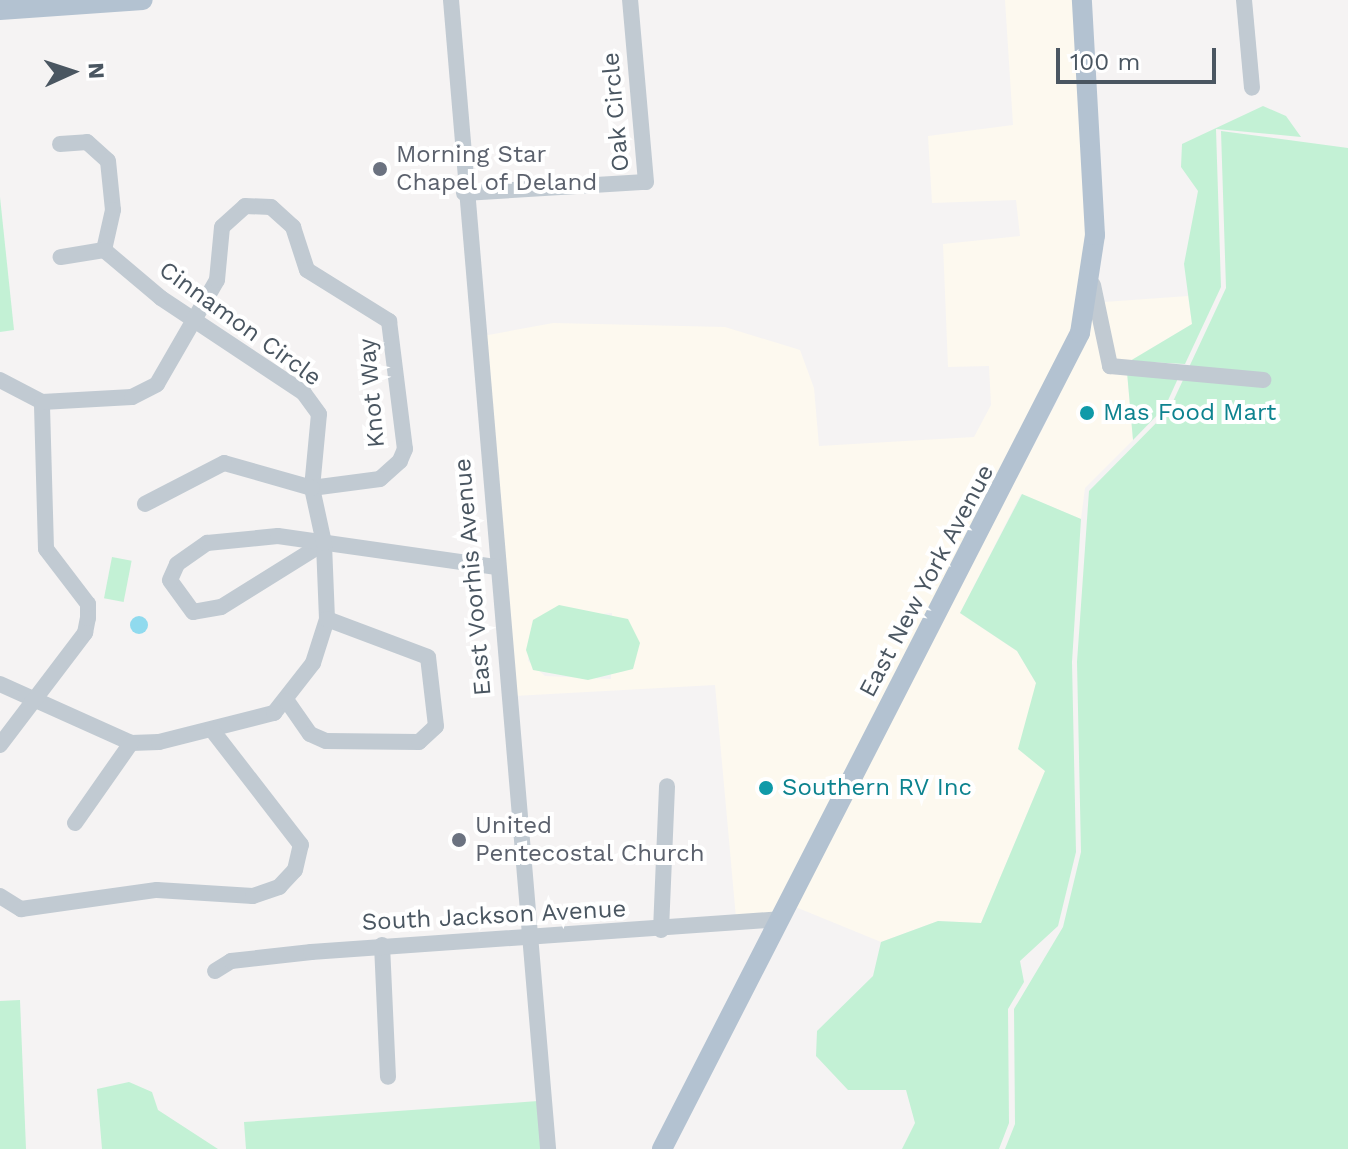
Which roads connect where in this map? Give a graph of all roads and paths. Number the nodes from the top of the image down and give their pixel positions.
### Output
1 (143, 0) edge
2 (451, 0) edge
3 (630, 0) edge
4 (1082, 0) edge
5 (1244, 0) edge
6 (0, 10) edge
7 (1252, 88) dead end
8 (60, 144) dead end
9 (464, 193) junction
10 (104, 250) junction
11 (61, 257) dead end
12 (1093, 285) junction
13 (196, 315) junction
14 (0, 380) edge
15 (1263, 380) dead end
16 (42, 402) junction
17 (312, 488) junction
18 (145, 504) dead end
19 (324, 543) junction
20 (497, 567) junction
21 (327, 619) junction
22 (0, 684) edge
23 (31, 697) junction
24 (287, 701) junction
25 (212, 730) junction
26 (131, 743) junction
27 (0, 745) edge
28 (667, 786) dead end
29 (75, 823) dead end
30 (0, 896) edge
31 (780, 919) junction
32 (661, 930) junction
33 (529, 941) junction
34 (382, 945) junction
35 (215, 971) dead end
36 (388, 1077) dead end
37 (548, 1149) edge
38 (662, 1149) edge

1 - 6 main road
2 - 9 street, East Voorhis Avenue
3 - 9 street, Oak Circle
4 - 12 main road, East New York Avenue
5 - 7 street
8 - 10 street
9 - 20 street, East Voorhis Avenue
10 - 11 street
10 - 13 street, Cinnamon Circle
12 - 15 street
12 - 31 main road, East New York Avenue
13 - 16 street
13 - 17 street, Cinnamon Circle
13 - 17 street, Knot Way
14 - 16 street
16 - 23 street
17 - 18 street, Knot Way
17 - 19 street, Cinnamon Circle
19 - 19 street
19 - 20 street
19 - 21 street, Cinnamon Circle
20 - 33 street, East Voorhis Avenue
21 - 24 street, Cinnamon Circle
21 - 24 street
22 - 23 street
23 - 26 street
23 - 27 street
24 - 25 street, Cinnamon Circle
25 - 26 street, Cinnamon Circle
25 - 30 street
26 - 29 street
28 - 32 street
31 - 32 street, South Jackson Avenue
31 - 38 main road, East New York Avenue
32 - 33 street, South Jackson Avenue
33 - 34 street, South Jackson Avenue
33 - 37 street, East Voorhis Avenue
34 - 35 street, South Jackson Avenue
34 - 36 street

